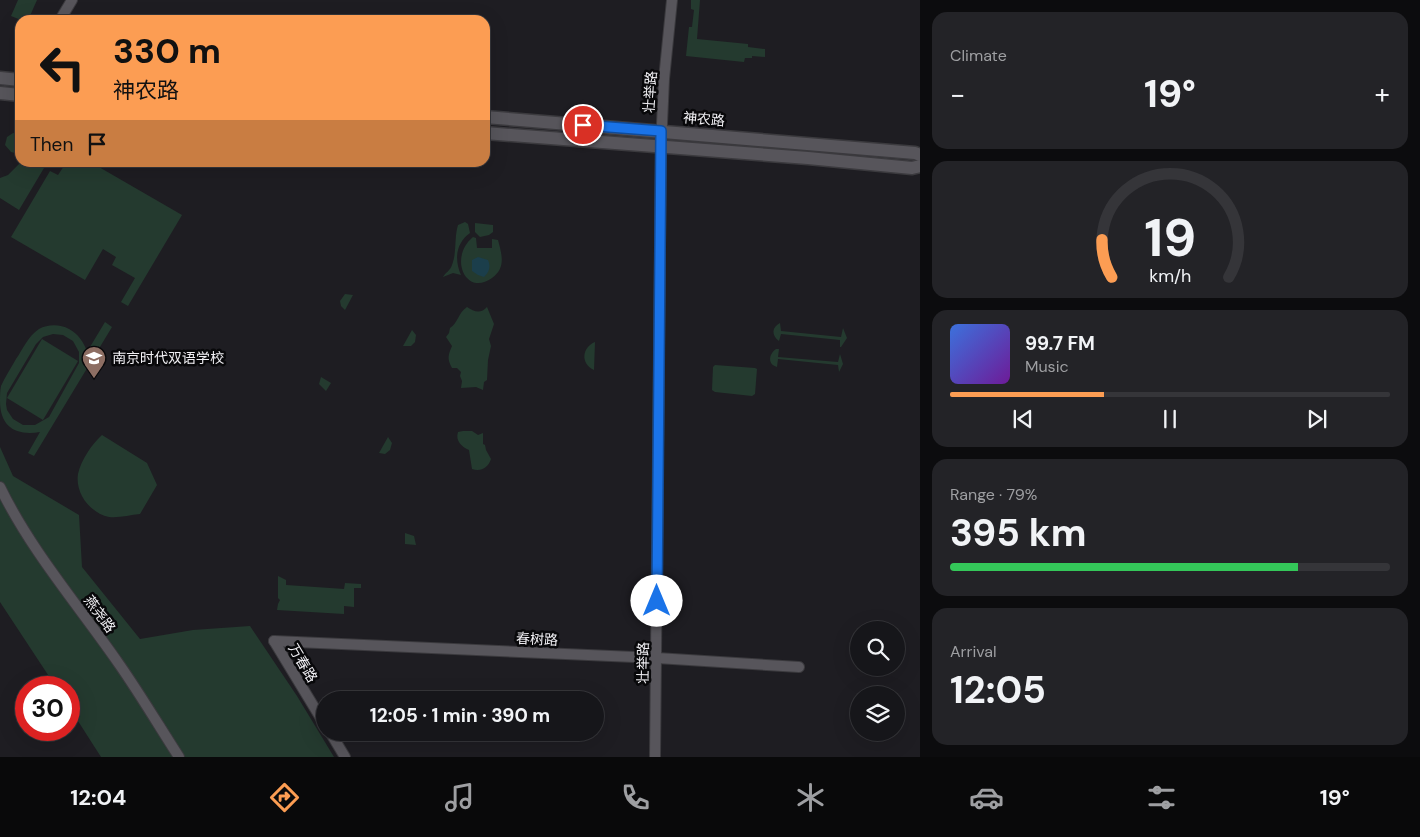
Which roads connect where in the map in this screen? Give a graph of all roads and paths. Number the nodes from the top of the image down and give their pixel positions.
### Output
1 (72, 0) edge
2 (672, 0) edge
3 (63, 15) edge
4 (0, 78) edge
5 (15, 80) edge
6 (0, 93) edge
7 (15, 94) edge
8 (490, 117) edge
9 (661, 131) junction
10 (490, 133) edge
11 (661, 146) junction
12 (920, 155) edge
13 (920, 166) edge
14 (0, 487) edge
15 (274, 641) joint
16 (657, 658) junction
17 (799, 667) dead end
18 (316, 710) edge
19 (335, 741) edge
20 (179, 757) edge
21 (344, 757) edge
22 (655, 757) edge

1 - 3 street
2 - 9 street, 壮举路
4 - 5 street
6 - 7 street
8 - 9 street, 神农路
9 - 11 street, 壮举路
9 - 12 street, 神农路
10 - 11 street
11 - 13 street
11 - 16 street, 壮举路
14 - 20 street, 燕尧路
15 - 16 street, 春树路
15 - 18 street, 万春路
16 - 17 street, 春树路
16 - 22 street, 壮举路
19 - 21 street

